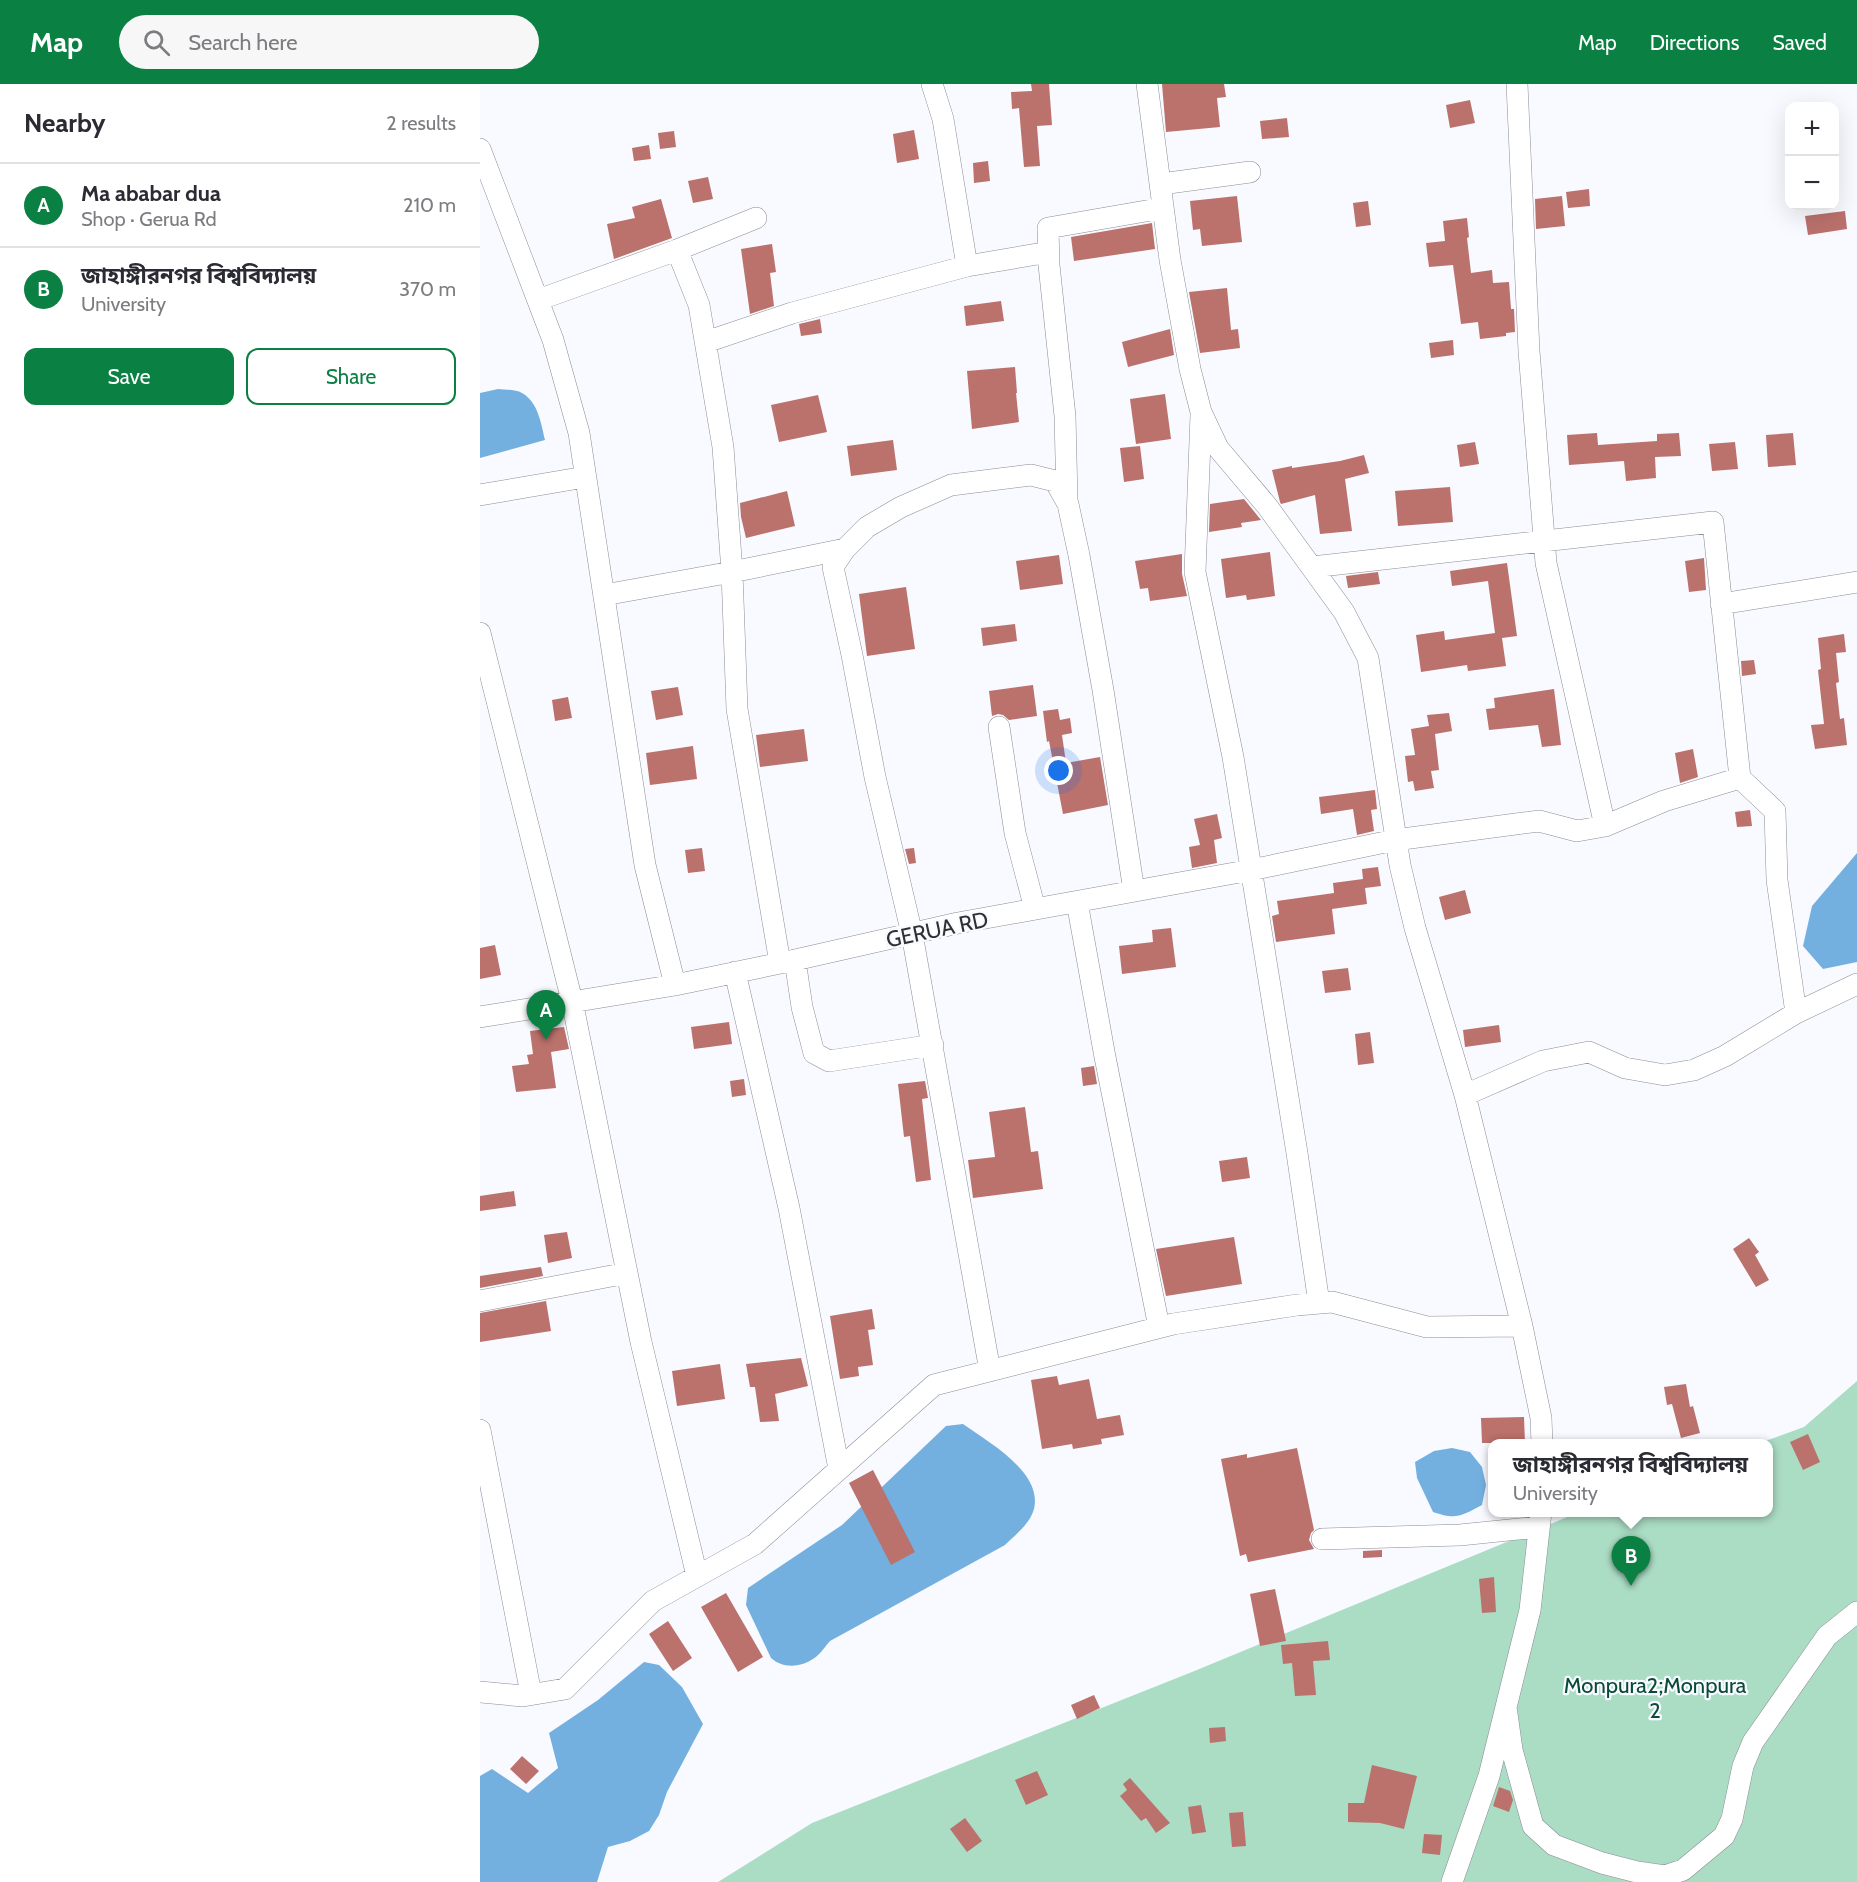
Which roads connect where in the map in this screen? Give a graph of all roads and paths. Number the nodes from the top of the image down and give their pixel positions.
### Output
1 (932, 84) edge
2 (1147, 84) edge
3 (1517, 84) edge
4 (480, 149) edge
5 (1250, 172) dead end
6 (1161, 184) junction
7 (1164, 208) junction
8 (756, 218) dead end
9 (677, 250) junction
10 (1048, 252) junction
11 (967, 266) junction
12 (538, 300) junction
13 (706, 342) junction
14 (1202, 412) junction
15 (585, 477) junction
16 (480, 495) edge
17 (1068, 504) junction
18 (1545, 541) junction
19 (844, 549) junction
20 (1312, 567) junction
21 (732, 572) junction
22 (1857, 582) edge
23 (604, 595) junction
24 (1721, 604) junction
25 (480, 633) edge
26 (999, 727) dead end
27 (1740, 778) junction
28 (1605, 826) junction
29 (1395, 840) junction
30 (1251, 870) junction
31 (1134, 891) junction
32 (1077, 902) junction
33 (1035, 909) junction
34 (912, 934) junction
35 (788, 962) junction
36 (735, 972) junction
37 (1857, 984) edge
38 (675, 985) junction
39 (572, 1002) junction
40 (1796, 1013) junction
41 (480, 1017) edge
42 (933, 1045) junction
43 (1465, 1095) junction
44 (627, 1273) junction
45 (480, 1301) edge
46 (1319, 1303) junction
47 (1522, 1326) junction
48 (1159, 1327) junction
49 (990, 1371) junction
50 (480, 1430) edge
51 (1542, 1439) edge
52 (839, 1469) junction
53 (1540, 1520) edge
54 (1322, 1539) dead end
55 (697, 1576) junction
56 (1857, 1612) edge
57 (480, 1692) edge
58 (531, 1694) junction
59 (1506, 1707) junction
60 (1452, 1882) edge

1 - 11 street
2 - 6 street
3 - 18 street
4 - 12 street
5 - 6 street
6 - 7 street
7 - 10 street
7 - 14 street
8 - 9 street
9 - 12 street
9 - 13 street
10 - 11 street
10 - 17 street
11 - 13 street
12 - 15 street
13 - 21 street
14 - 20 street
14 - 30 street
15 - 16 street
15 - 23 street
17 - 19 street
17 - 31 street
18 - 20 street
18 - 24 street
18 - 28 street
19 - 21 street
19 - 34 street
20 - 29 street
21 - 23 street
21 - 35 street
22 - 24 street
23 - 38 street
24 - 27 street
25 - 39 street
26 - 33 street
27 - 28 street, GERUA RD
27 - 40 street
28 - 29 street, GERUA RD
29 - 30 street, GERUA RD
29 - 43 street
30 - 31 street, GERUA RD
30 - 46 street
31 - 32 street, GERUA RD
32 - 33 street, GERUA RD
32 - 48 street
33 - 34 street, GERUA RD
34 - 35 street, GERUA RD
34 - 42 street
35 - 36 street, GERUA RD
35 - 42 street
36 - 38 street, GERUA RD
36 - 52 street
37 - 40 street
38 - 39 street, GERUA RD
39 - 41 street, GERUA RD
39 - 44 street
40 - 43 street
42 - 49 street
43 - 47 street
44 - 45 street
44 - 55 street
46 - 47 street
46 - 48 street
47 - 51 street
48 - 49 street
49 - 52 street
50 - 58 street
52 - 55 street
53 - 54 street
53 - 59 street
55 - 58 street
56 - 59 street
57 - 58 street
59 - 60 street

